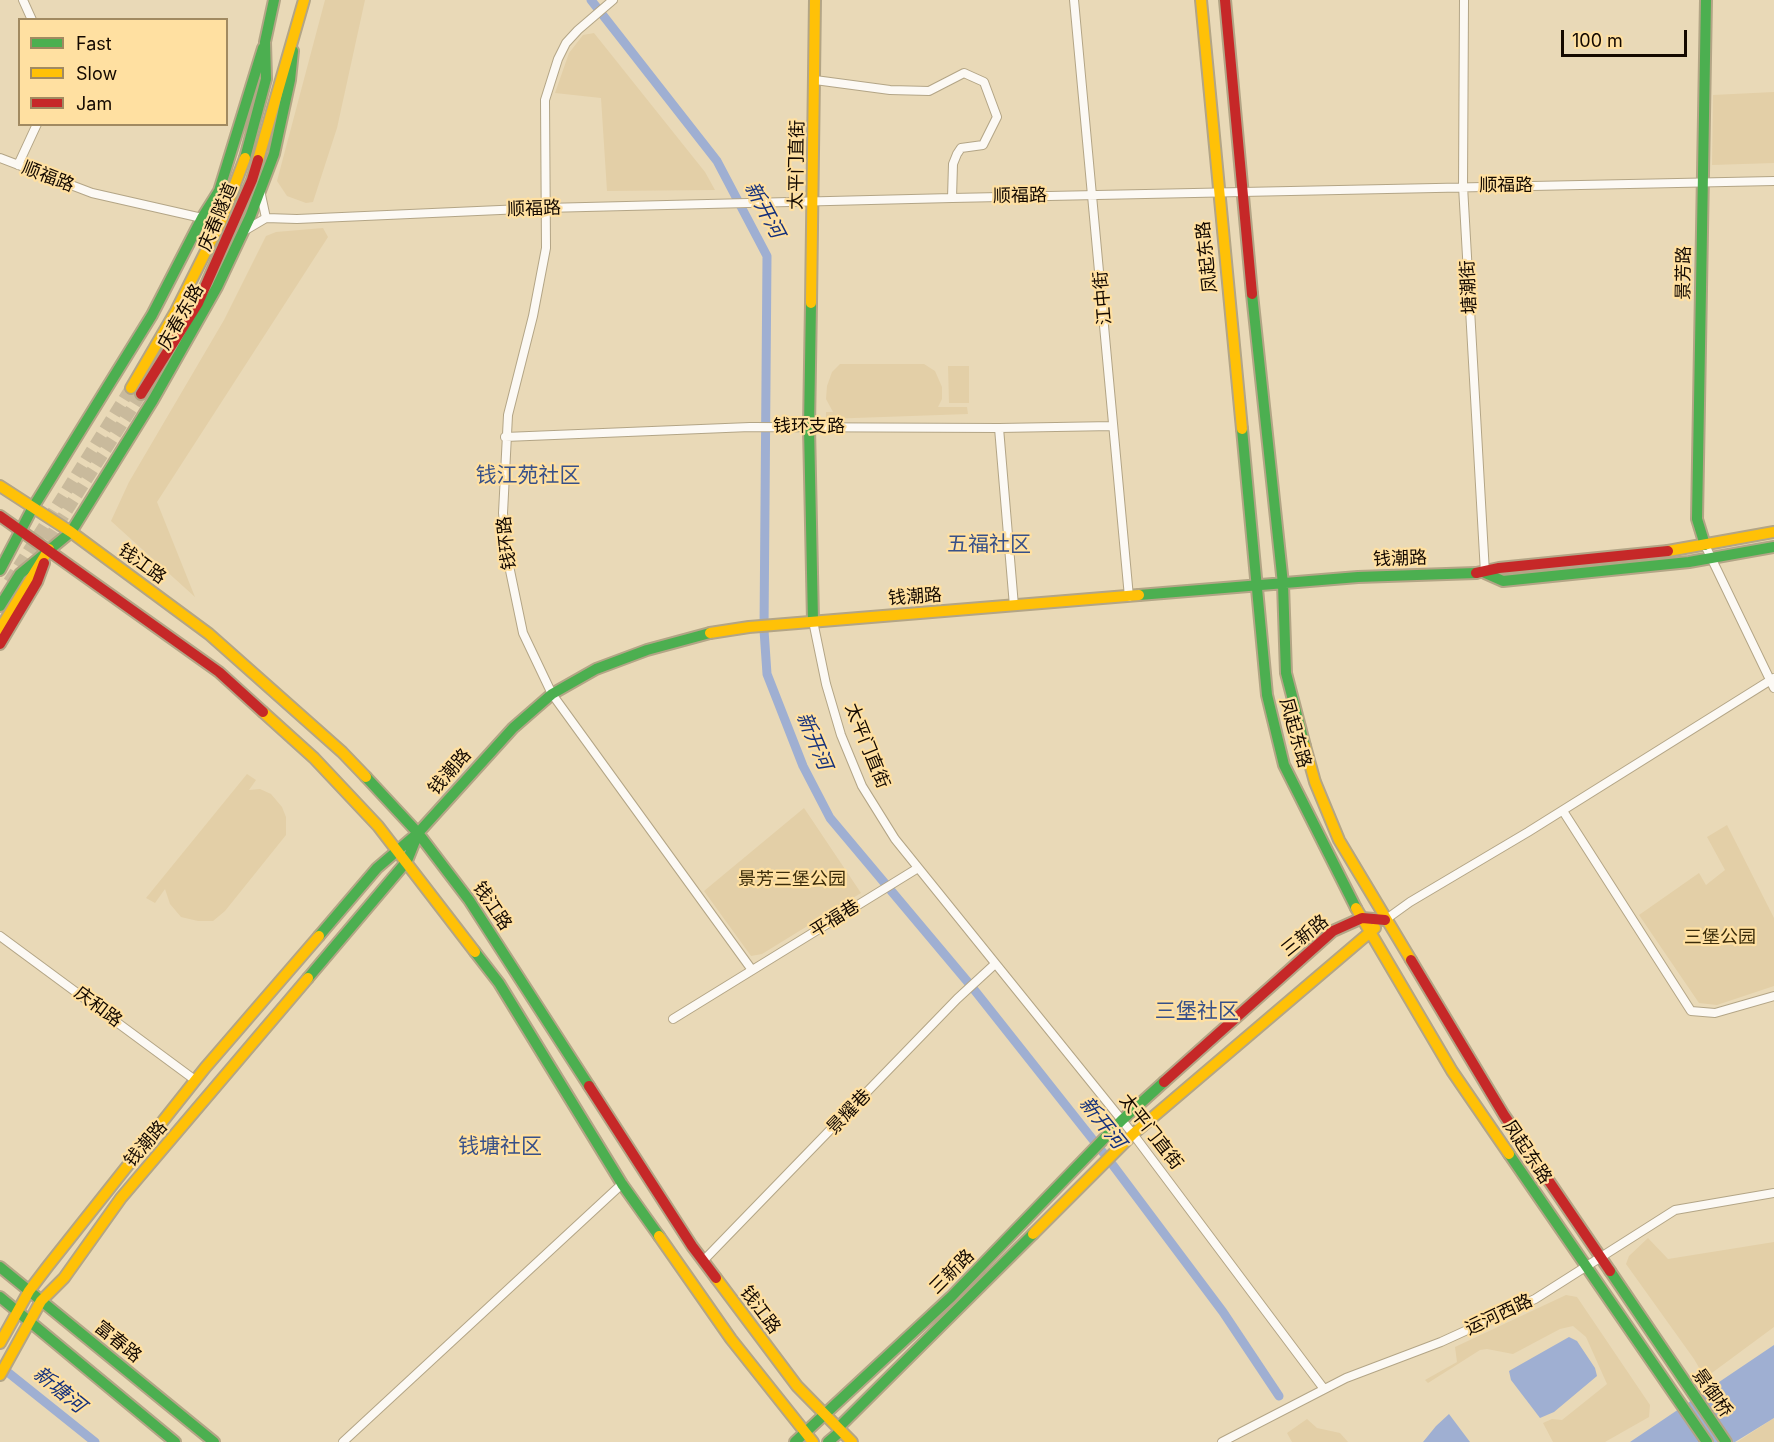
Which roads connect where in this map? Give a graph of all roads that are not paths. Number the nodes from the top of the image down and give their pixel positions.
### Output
1 (23, 0) edge
2 (274, 0) edge
3 (304, 0) edge
4 (815, 0) edge
5 (1074, 0) edge
6 (1201, 0) edge
7 (1225, 0) edge
8 (1464, 0) edge
9 (1706, 0) edge
10 (611, 2) edge
11 (31, 18) edge
12 (294, 38) junction
13 (265, 42) junction
14 (815, 80) junction
15 (36, 126) edge
16 (0, 158) edge
17 (18, 165) junction
18 (1774, 181) edge
19 (1702, 184) junction
20 (1463, 186) junction
21 (260, 190) junction
22 (1217, 192) junction
23 (1242, 193) junction
24 (1094, 194) junction
25 (952, 198) junction
26 (812, 202) junction
27 (545, 208) junction
28 (202, 218) junction
29 (266, 218) junction
30 (243, 232) junction
31 (1113, 426) junction
32 (809, 427) junction
33 (999, 428) junction
34 (505, 437) junction
35 (0, 486) edge
36 (32, 509) junction
37 (0, 516) edge
38 (21, 531) junction
39 (71, 532) junction
40 (1774, 532) edge
41 (1705, 545) junction
42 (1774, 547) edge
43 (49, 549) junction
44 (1711, 559) junction
45 (1, 568) edge
46 (1485, 573) junction
47 (1282, 584) junction
48 (1257, 585) junction
49 (1129, 597) junction
50 (0, 606) edge
51 (1014, 606) junction
52 (813, 621) junction
53 (0, 629) edge
54 (0, 644) edge
55 (1773, 682) edge
56 (552, 694) junction
57 (1563, 810) junction
58 (418, 833) junction
59 (398, 850) junction
60 (407, 861) junction
61 (918, 868) junction
62 (1362, 918) junction
63 (1384, 920) junction
64 (1370, 932) junction
65 (0, 936) edge
66 (995, 964) junction
67 (752, 970) junction
68 (1774, 996) edge
69 (673, 1019) dead end
70 (195, 1080) junction
71 (1122, 1120) junction
72 (1133, 1134) junction
73 (622, 1184) junction
74 (1774, 1193) edge
75 (1599, 1257) junction
76 (703, 1261) junction
77 (1586, 1266) junction
78 (0, 1267) edge
79 (29, 1291) junction
80 (0, 1298) edge
81 (41, 1301) junction
82 (18, 1311) junction
83 (30, 1321) junction
84 (0, 1343) edge
85 (1671, 1363) joint
86 (1659, 1372) joint
87 (0, 1375) edge
88 (1324, 1389) junction
89 (825, 1414) junction
90 (840, 1430) junction
91 (804, 1433) junction
92 (175, 1442) edge
93 (214, 1442) edge
94 (343, 1442) edge
95 (795, 1442) edge
96 (813, 1442) edge
97 (828, 1442) edge
98 (852, 1442) edge
99 (1222, 1442) edge
100 (1707, 1442) edge
101 (1725, 1442) edge

1 - 11 street
2 - 13 main road, 庆春东路
3 - 12 main road, 庆春东路
4 - 14 main road, 太平门直街
5 - 24 street, 江中街
6 - 22 main road, 凤起东路
7 - 23 main road, 凤起东路
8 - 20 street, 塘潮街
9 - 19 main road, 景芳路
10 - 27 street, 钱环路
12 - 13 main road, 庆春隧道
12 - 21 main road, 庆春东路
13 - 28 main road, 庆春东路
14 - 25 street
14 - 26 main road, 太平门直街
15 - 17 street
16 - 17 street, 顺福路
17 - 28 street, 顺福路
18 - 19 street, 顺福路
19 - 20 street, 顺福路
19 - 41 main road, 景芳路
20 - 23 street, 顺福路
20 - 46 street, 塘潮街
21 - 29 street
21 - 30 main road, 庆春东路
22 - 23 street, 顺福路
22 - 24 street, 顺福路
22 - 48 main road, 凤起东路
23 - 47 main road, 凤起东路
24 - 25 street, 顺福路
24 - 31 street, 江中街
25 - 26 street, 顺福路
26 - 27 street, 顺福路
26 - 32 main road, 太平门直街
27 - 29 street, 顺福路
27 - 34 street, 钱环路
28 - 36 main road, 庆春东路
29 - 30 street
30 - 39 main road, 庆春东路
31 - 33 street, 钱环支路
31 - 49 street, 江中街
32 - 33 street, 钱环支路
32 - 34 street, 钱环支路
32 - 52 main road, 太平门直街
33 - 51 street
34 - 56 street, 钱环路
35 - 36 main road, 钱江路
36 - 38 main road, 庆春东路
36 - 39 main road, 钱江路
37 - 38 main road
38 - 43 main road
38 - 45 main road, 庆春东路
39 - 43 main road, 庆春东路
39 - 58 main road, 钱江路
40 - 41 main road, 钱潮路
41 - 44 street
41 - 46 main road, 钱潮路
42 - 44 main road, 钱潮路
43 - 50 main road, 庆春东路
43 - 53 main road
43 - 54 main road
43 - 59 main road
44 - 46 main road, 钱潮路
44 - 55 street
46 - 47 main road, 钱潮路
47 - 48 main road, 钱潮路
47 - 63 main road, 凤起东路
48 - 49 main road, 钱潮路
48 - 62 main road, 凤起东路
49 - 51 main road, 钱潮路
51 - 52 main road, 钱潮路
52 - 56 main road, 钱潮路
52 - 61 street, 太平门直街
55 - 57 street
56 - 58 main road, 钱潮路
56 - 67 street, 钱环路
57 - 63 street
57 - 68 street
58 - 59 main road, 钱潮路
58 - 60 main road, 钱潮路
58 - 76 main road, 钱江路
59 - 60 main road
59 - 70 main road, 钱潮路
60 - 73 main road
60 - 81 main road, 钱潮路
61 - 66 street, 太平门直街
61 - 67 street, 平福巷
62 - 63 main road, 三新路
62 - 64 main road, 凤起东路
62 - 71 main road, 三新路
63 - 64 main road, 三新路
63 - 75 main road, 凤起东路
64 - 72 main road, 三新路
64 - 77 main road, 凤起东路
65 - 70 street, 庆和路
66 - 71 street, 太平门直街
66 - 76 street, 景耀巷
67 - 69 street, 平福巷
70 - 79 main road, 钱潮路
71 - 72 street, 太平门直街
71 - 89 main road, 三新路
72 - 88 street, 太平门直街
72 - 90 main road, 三新路
73 - 91 main road
73 - 94 street
74 - 75 street, 运河西路
75 - 77 street, 运河西路
75 - 85 main road, 凤起东路
76 - 89 main road, 钱江路
77 - 86 main road, 凤起东路
77 - 88 street, 运河西路
78 - 79 main road, 富春路
79 - 81 main road, 富春路
79 - 82 main road, 钱潮路
80 - 82 main road
81 - 83 main road, 钱潮路
81 - 93 main road, 富春路
82 - 83 main road
82 - 84 main road, 钱潮路
83 - 87 main road, 钱潮路
83 - 92 main road
85 - 101 main road, 景御桥
86 - 100 main road, 景御桥
88 - 99 street, 运河西路
89 - 90 main road, 钱江路
89 - 91 main road, 三新路
90 - 97 main road, 三新路
90 - 98 main road, 钱江路
91 - 95 main road, 三新路
91 - 96 main road

